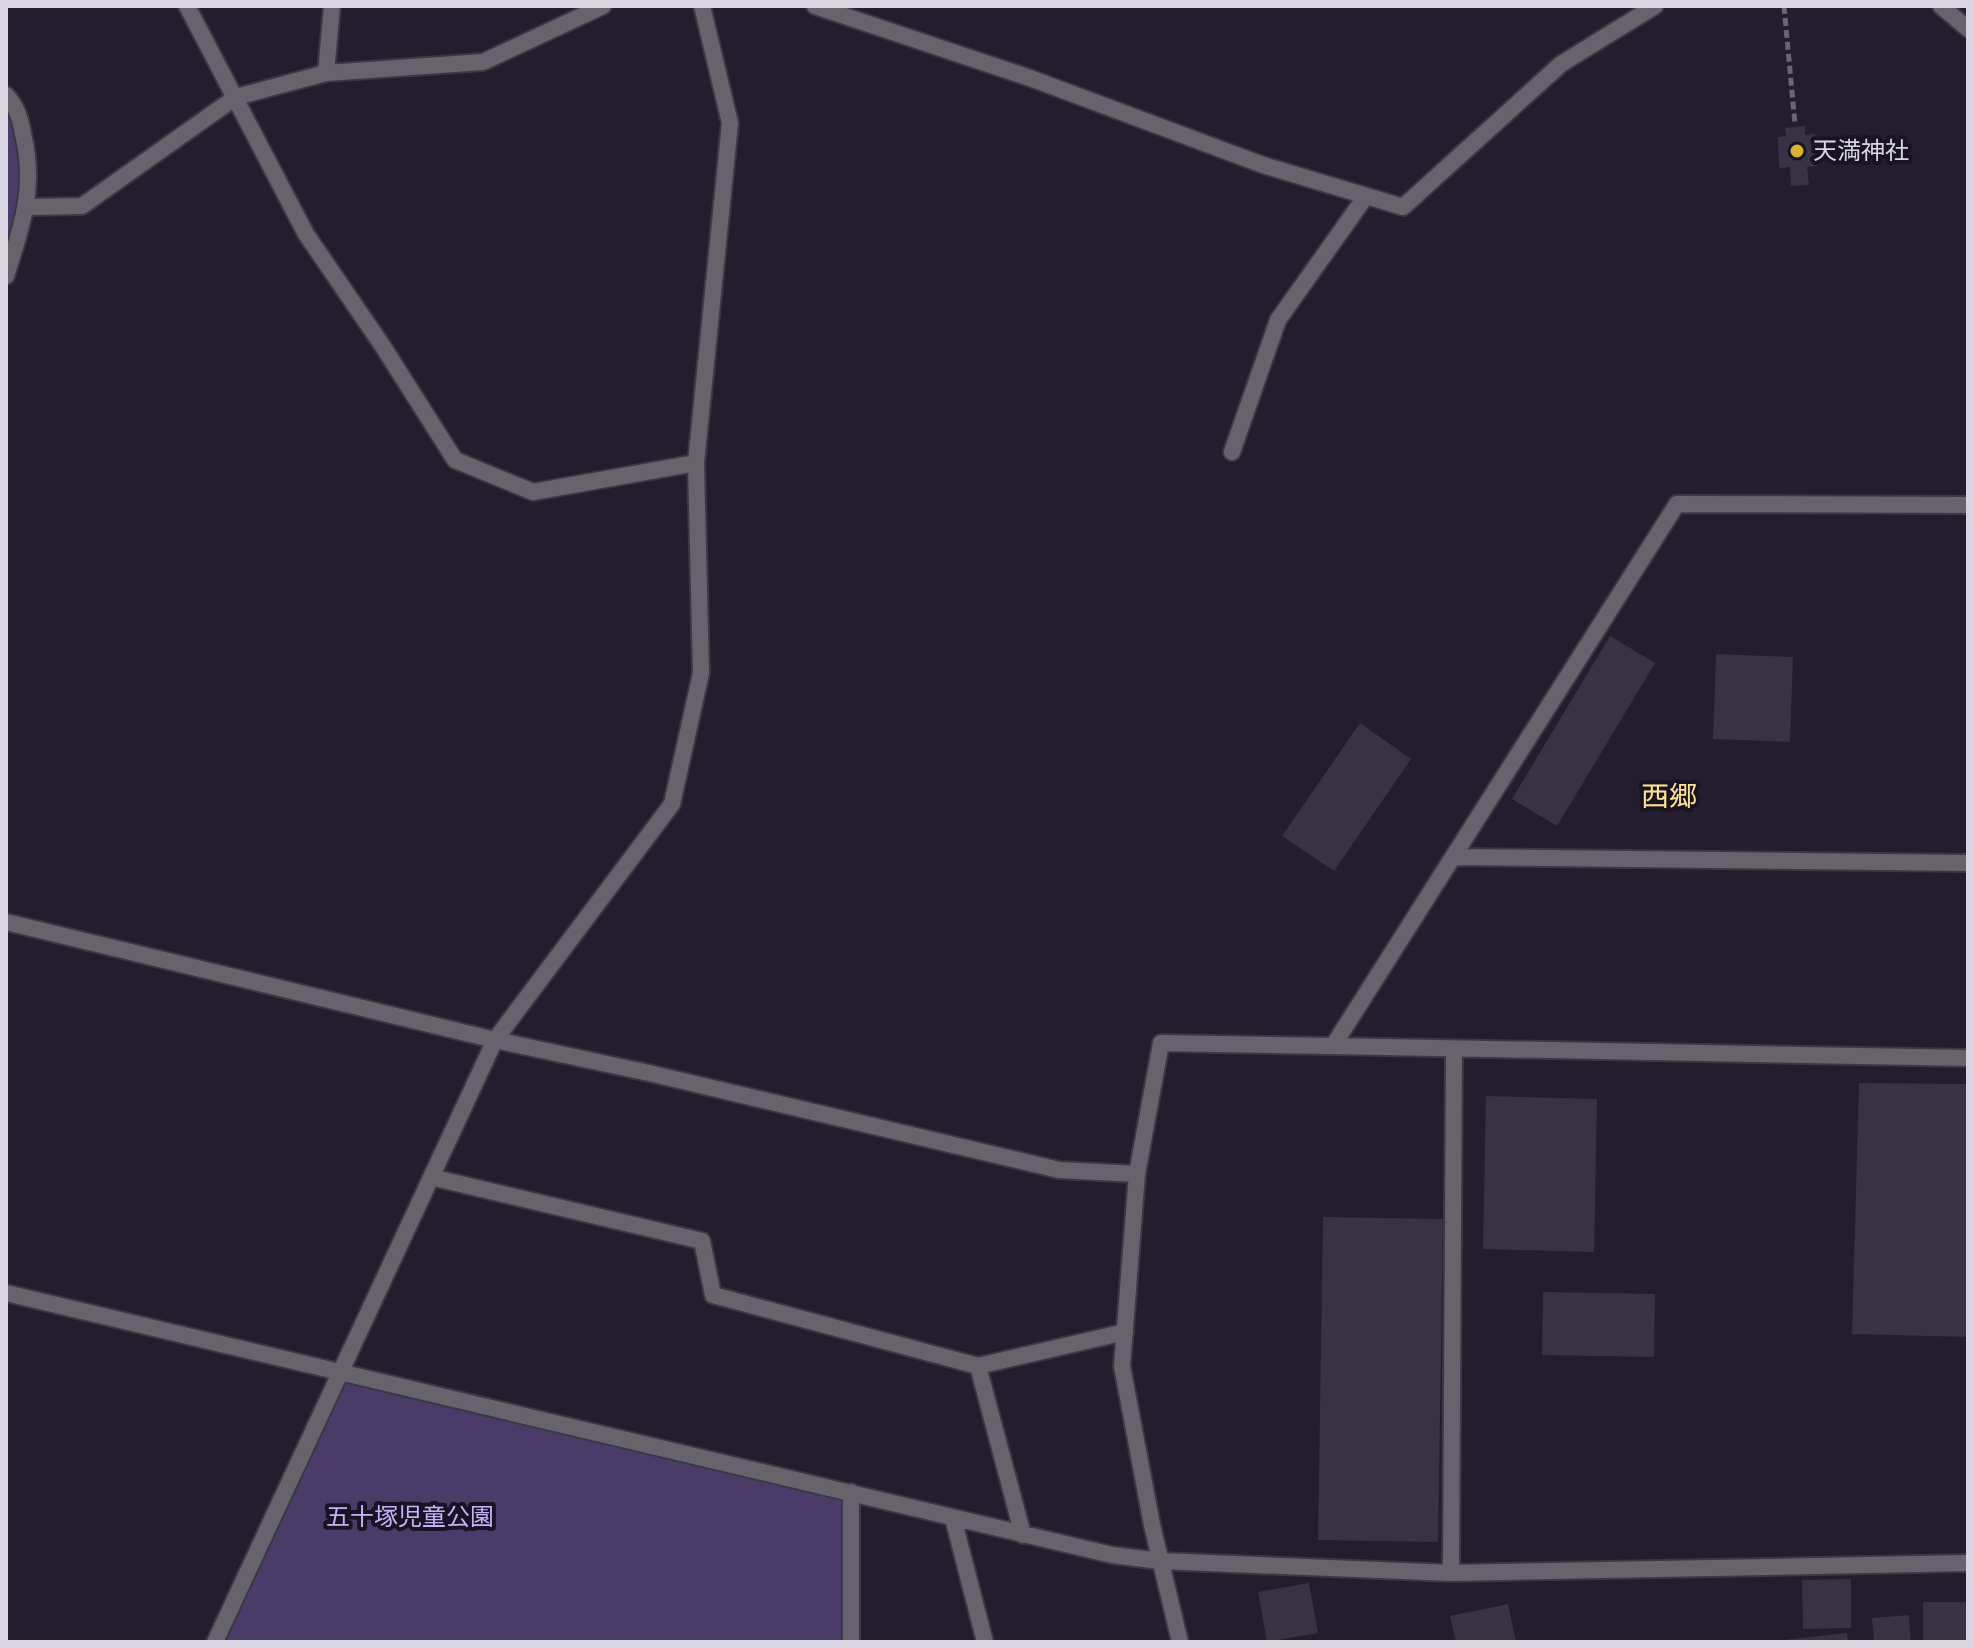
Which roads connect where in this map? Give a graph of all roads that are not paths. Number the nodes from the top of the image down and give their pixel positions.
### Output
1 (187, 6) edge
2 (332, 6) edge
3 (603, 6) edge
4 (702, 6) edge
5 (815, 6) edge
6 (1655, 6) edge
7 (1941, 6) edge
8 (1968, 29) edge
9 (326, 73) junction
10 (6, 95) edge
11 (236, 97) junction
12 (1366, 196) junction
13 (28, 207) junction
14 (6, 276) edge
15 (1232, 452) dead end
16 (696, 463) junction
17 (1968, 505) edge
18 (1455, 857) junction
19 (1968, 863) edge
20 (6, 922) edge
21 (495, 1040) junction
22 (1333, 1046) junction
23 (1454, 1049) junction
24 (1968, 1058) edge
25 (1137, 1174) junction
26 (431, 1177) junction
27 (6, 1293) edge
28 (1125, 1332) junction
29 (978, 1366) junction
30 (340, 1370) junction
31 (851, 1492) junction
32 (953, 1518) junction
33 (1023, 1535) junction
34 (1160, 1561) junction
35 (1968, 1563) edge
36 (1451, 1573) junction
37 (215, 1642) edge
38 (851, 1642) edge
39 (985, 1642) edge
40 (1180, 1642) edge

1 - 11 street
2 - 9 street
3 - 9 street
4 - 16 street
5 - 12 street
6 - 12 street
7 - 8 street
9 - 11 street
10 - 13 street
11 - 13 street
11 - 16 street
12 - 15 street
13 - 14 street
16 - 21 street
17 - 18 street
18 - 19 street
18 - 22 street
20 - 21 street
21 - 25 street
21 - 26 street
22 - 23 street
22 - 25 street
23 - 24 street
23 - 36 street
25 - 28 street
26 - 29 street
26 - 30 street
27 - 30 street
28 - 29 street
28 - 34 street
29 - 33 street
30 - 31 street
30 - 37 street
31 - 32 street
31 - 38 street
32 - 33 street
32 - 39 street
33 - 34 street
34 - 36 street
34 - 40 street
35 - 36 street

